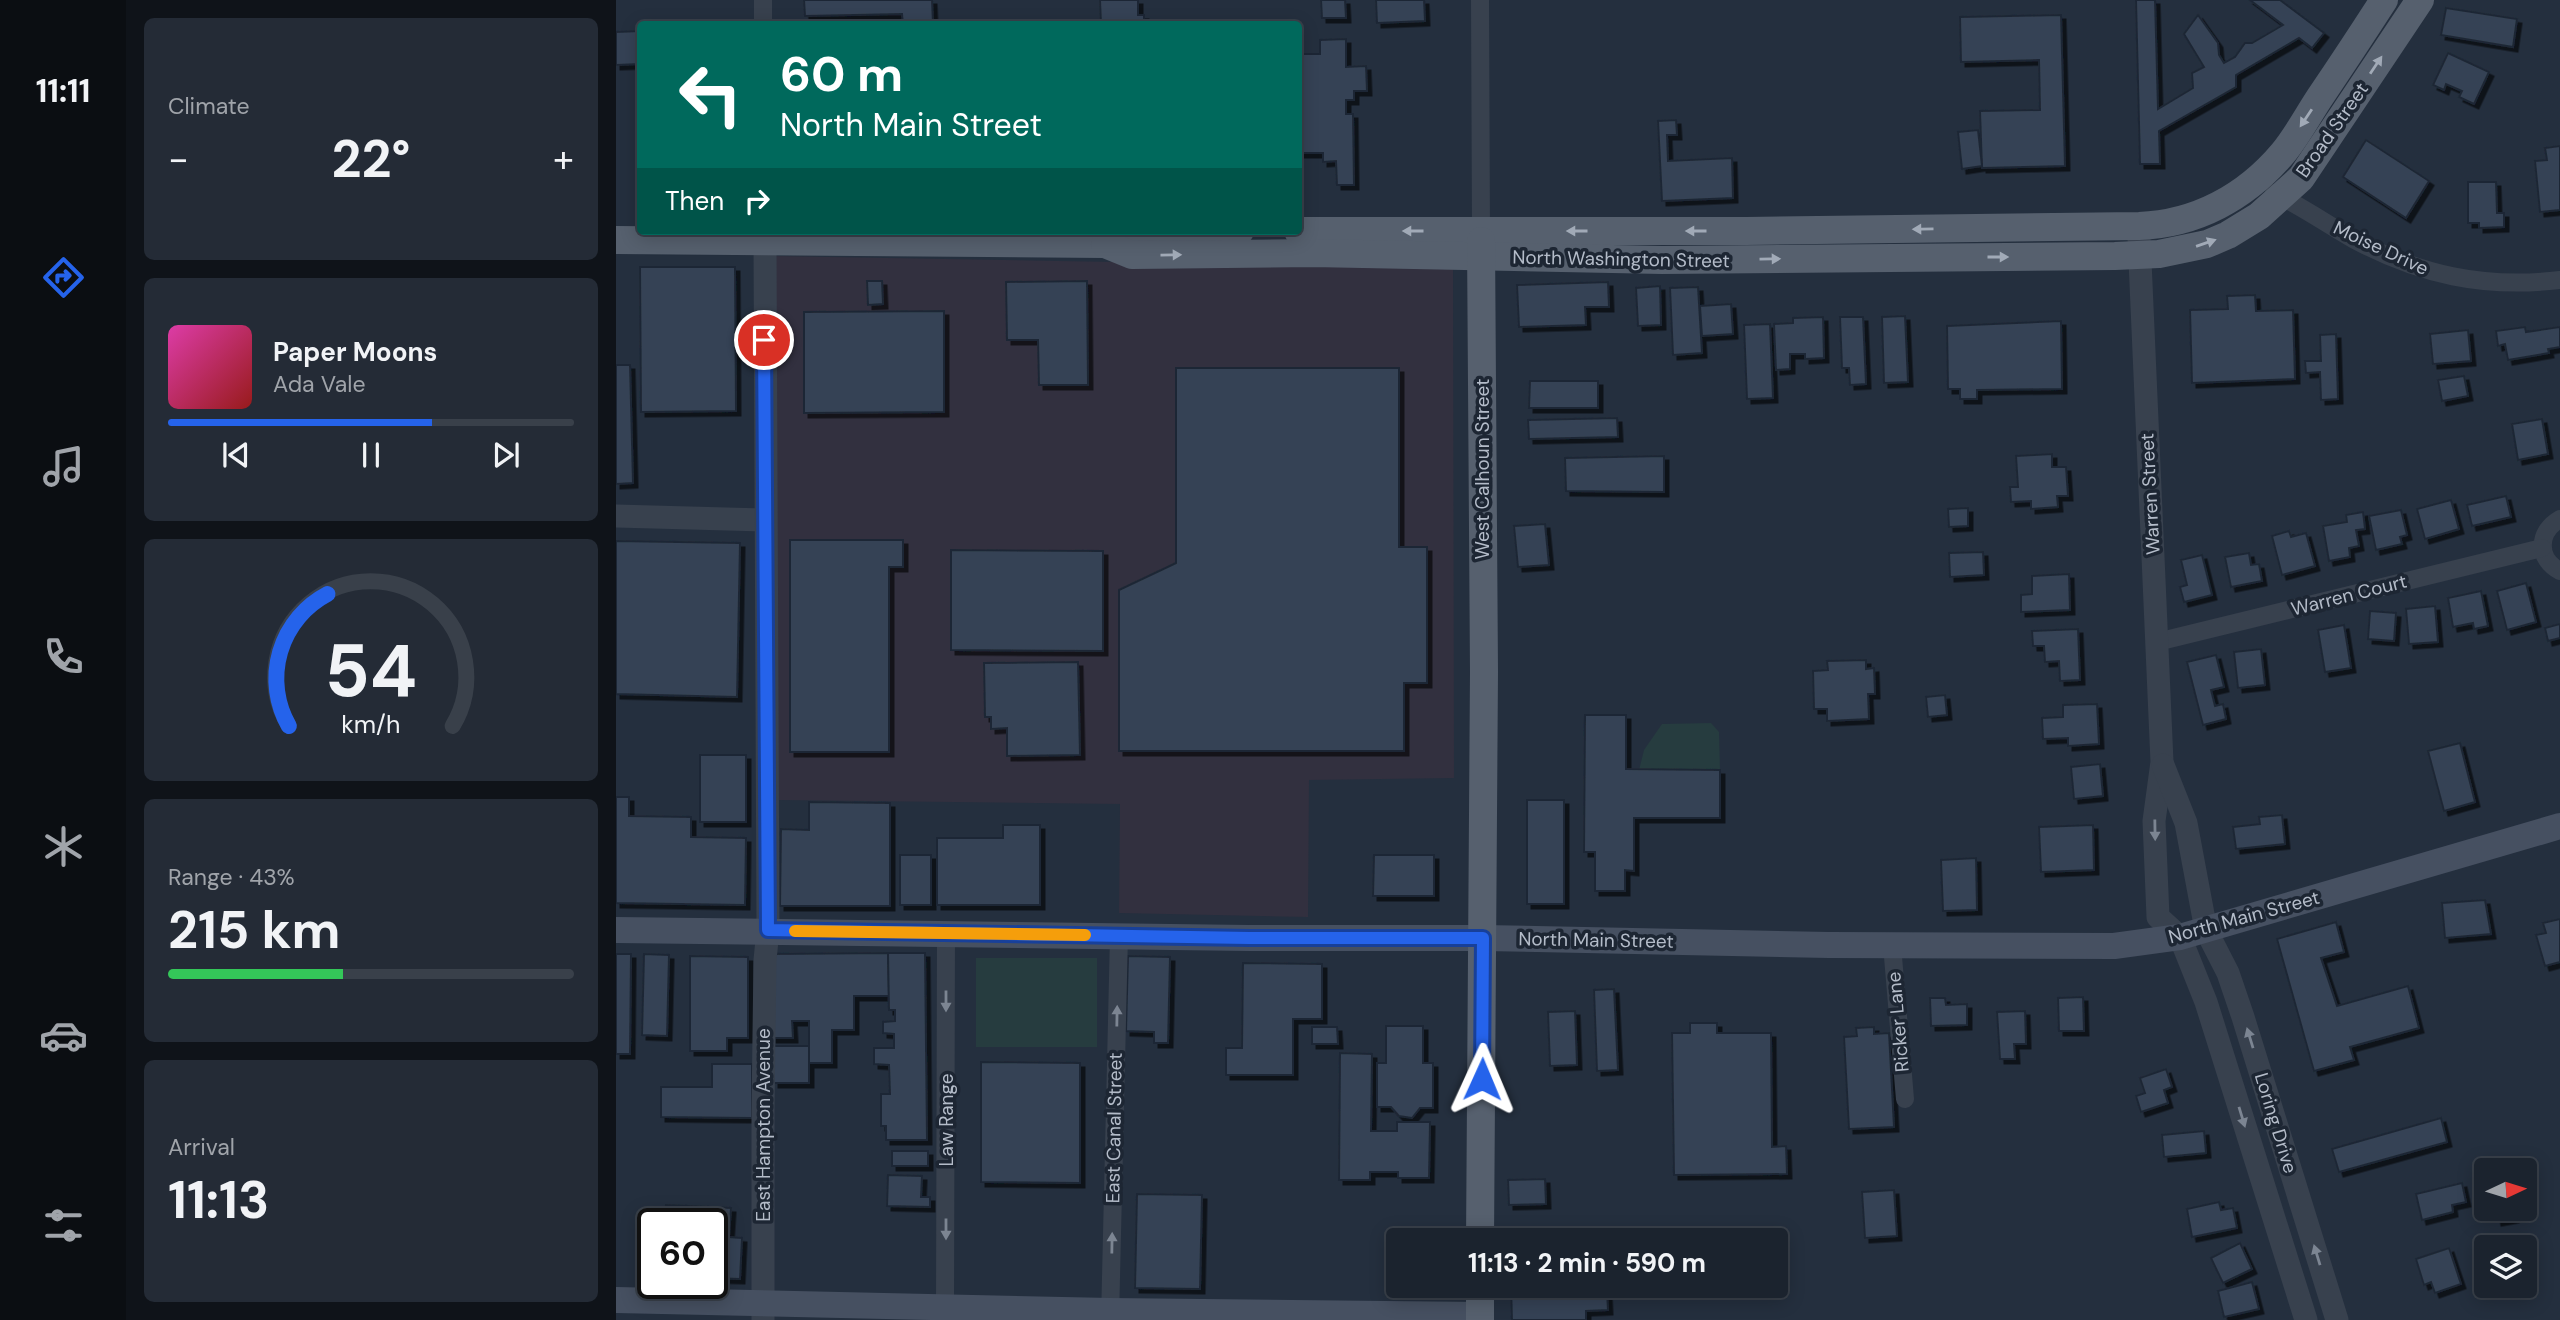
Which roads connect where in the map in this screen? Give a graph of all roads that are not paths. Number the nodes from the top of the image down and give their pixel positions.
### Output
1 (763, 0) edge
2 (1480, 0) edge
3 (2384, 0) edge
4 (2420, 0) edge
5 (763, 21) edge
6 (2252, 183) junction
7 (2280, 196) junction
8 (2138, 226) junction
9 (1302, 230) edge
10 (1141, 235) edge
11 (765, 236) edge
12 (616, 240) edge
13 (1105, 244) junction
14 (1481, 244) junction
15 (2139, 255) junction
16 (2560, 280) edge
17 (616, 516) edge
18 (2560, 519) edge
19 (765, 520) junction
20 (2542, 548) junction
21 (2560, 571) edge
22 (2157, 642) junction
23 (2162, 762) junction
24 (2560, 826) edge
25 (616, 930) edge
26 (768, 930) junction
27 (2206, 930) junction
28 (946, 933) junction
29 (1119, 935) junction
30 (2180, 937) junction
31 (1483, 938) junction
32 (1892, 945) junction
33 (1905, 1099) dead end
34 (1480, 1228) edge
35 (1480, 1298) edge
36 (616, 1300) edge
37 (945, 1307) junction
38 (763, 1312) edge
39 (1110, 1316) edge
40 (1306, 1317) edge
41 (1480, 1317) edge
42 (2306, 1320) edge
43 (2337, 1320) edge

1 - 5 street
2 - 14 street, West Calhoun Street
3 -> 6 main road, Broad Street
7 -> 4 main road, Broad Street
6 - 7 street, Moise Drive
6 - 8 main road, Broad Street
15 -> 7 main road, Broad Street
7 - 16 street, Moise Drive
8 -> 14 main road, North Washington Street
8 - 15 street, Warren Street
14 -> 9 main road, North Washington Street
10 - 13 main road, North Washington Street
11 - 12 main road, North Washington Street
11 - 13 main road, North Washington Street
11 - 19 street, East Hampton Avenue
13 -> 14 main road, North Washington Street
14 -> 15 main road, North Washington Street
14 - 31 main road, West Calhoun Street
15 - 22 street, Warren Street
17 - 19 street
18 - 20 street
19 - 26 street, East Hampton Avenue
20 - 21 street
20 - 22 street, Warren Court
22 - 23 street, Warren Street
23 - 27 street, Warren Street
23 -> 30 street, Warren Street
24 - 27 main road, North Main Street
25 - 26 main road, North Main Street
26 - 28 main road, North Main Street
26 - 38 street, East Hampton Avenue
27 - 30 main road, North Main Street
43 -> 27 street, Loring Drive
28 - 29 main road, North Main Street
28 -> 37 street, Law Range
29 - 31 main road, North Main Street
39 -> 29 street, East Canal Street
30 - 32 main road, North Main Street
30 -> 42 street, Loring Drive
31 - 32 main road, North Main Street
31 - 34 main road, West Calhoun Street
32 - 33 street, Ricker Lane
35 - 41 main road
36 - 38 main road
37 - 38 main road
37 - 39 main road
39 - 40 main road
40 - 41 main road

